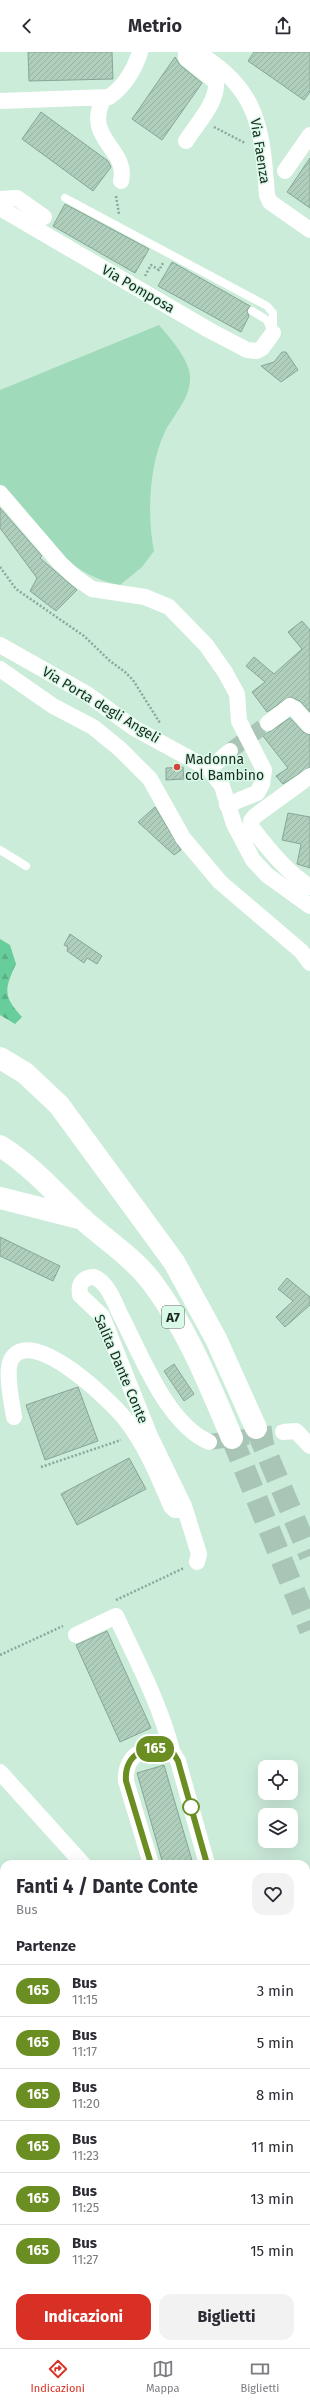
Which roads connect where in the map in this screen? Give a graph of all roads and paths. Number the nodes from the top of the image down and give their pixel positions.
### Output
1 (140, 52) edge
2 (186, 52) edge
3 (196, 52) edge
4 (104, 98) junction
5 (0, 101) edge
6 (200, 119) junction
7 (310, 135) edge
8 (186, 141) dead end
9 (262, 149) junction
10 (285, 171) dead end
11 (121, 180) dead end
12 (65, 198) dead end
13 (0, 199) edge
14 (0, 208) edge
15 (44, 217) dead end
16 (310, 230) edge
17 (168, 254) junction
18 (137, 288) junction
19 (252, 311) dead end
20 (273, 333) junction
21 (0, 492) edge
22 (0, 568) edge
23 (0, 644) edge
24 (3, 674) edge
25 (268, 723) tunnel mouth
26 (163, 726) dead end
27 (310, 726) edge
28 (230, 751) tunnel mouth
29 (209, 769) junction
30 (310, 776) edge
31 (227, 805) junction
32 (0, 850) edge
33 (26, 866) dead end
34 (310, 887) edge
35 (310, 906) edge
36 (310, 963) edge
37 (0, 1058) edge
38 (0, 1146) edge
39 (0, 1198) edge
40 (84, 1220) junction
41 (14, 1417) dead end
42 (256, 1428) tunnel mouth
43 (283, 1432) tunnel mouth
44 (136, 1434) junction
45 (232, 1438) tunnel mouth
46 (209, 1442) tunnel mouth
47 (310, 1446) edge
48 (40, 1467) dead end
49 (184, 1506) junction
50 (197, 1562) dead end
51 (76, 1635) dead end
52 (172, 1751) junction
53 (0, 1772) edge
54 (80, 1860) edge
55 (150, 1860) edge
56 (206, 1860) edge

1 - 4 street
2 - 6 street
3 - 9 street, Via Faenza
4 - 5 street
4 - 11 street
6 - 8 street
6 - 9 path
7 - 10 street
9 - 16 street, Via Faenza
12 - 17 lane
13 - 15 street
14 - 18 street, Via Pomposa
17 - 18 path
17 - 20 lane
18 - 20 street, Via Pomposa
19 - 20 lane
21 - 31 street
22 - 26 path
23 - 29 street, Via Porta degli Angeli
24 - 36 street
25 - 27 street
28 - 29 street
29 - 31 street, Via Porta degli Angeli
30 - 34 street
31 - 35 street, Via Porta degli Angeli
32 - 33 lane
37 - 42 highway, A7
38 - 40 highway, A7
39 - 40 highway, A7
40 - 45 highway, A7
41 - 44 street, Salita Dante Conte
43 - 47 street
44 - 48 path
44 - 49 street, Salita Dante Conte
46 - 49 street, Salita Dante Conte
49 - 50 street, Salita Dante Conte
51 - 52 street
52 - 55 street
52 - 56 street
53 - 54 street

